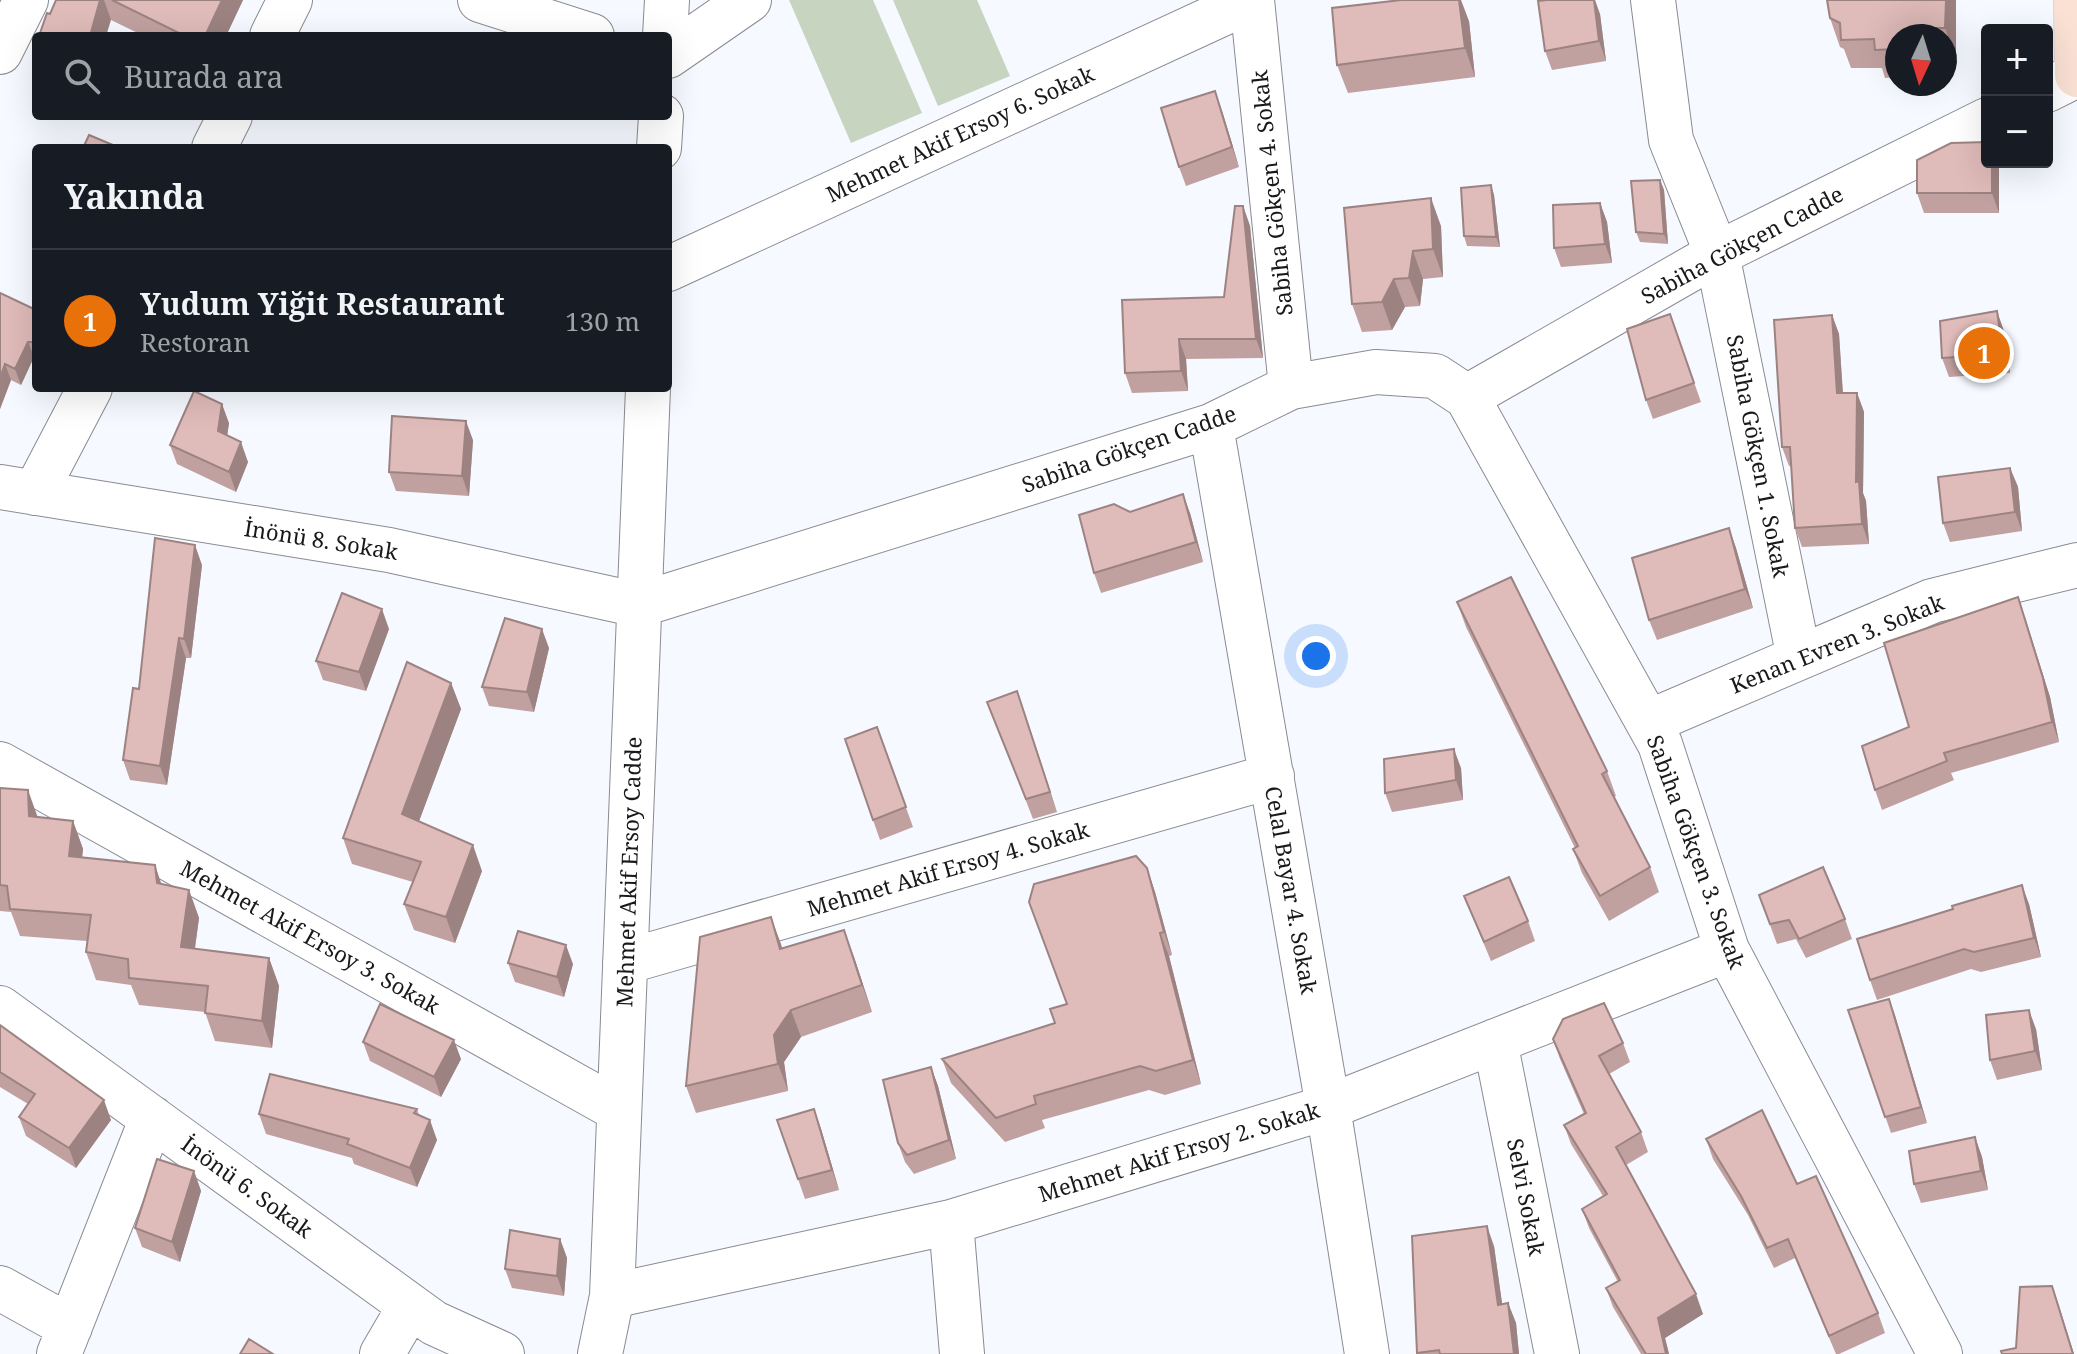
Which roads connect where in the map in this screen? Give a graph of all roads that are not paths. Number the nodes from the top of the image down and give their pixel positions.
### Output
1 (26, 0) edge
2 (290, 0) edge
3 (480, 0) edge
4 (667, 0) edge
5 (749, 0) edge
6 (1252, 0) edge
7 (1653, 0) edge
8 (2076, 0) edge
9 (274, 32) edge
10 (580, 32) edge
11 (665, 32) edge
12 (0, 52) edge
13 (672, 53) edge
14 (2077, 75) edge
15 (2053, 87) edge
16 (228, 120) edge
17 (661, 120) edge
18 (1981, 123) edge
19 (216, 144) edge
20 (659, 144) edge
21 (1717, 254) junction
22 (672, 267) edge
23 (1291, 387) junction
24 (87, 392) edge
25 (648, 392) edge
26 (1467, 397) junction
27 (1211, 426) junction
28 (18, 490) edge
29 (2077, 565) edge
30 (639, 605) junction
31 (1799, 658) junction
32 (1649, 722) junction
33 (0, 764) edge
34 (1272, 776) junction
35 (1727, 950) junction
36 (625, 962) junction
37 (0, 1008) edge
38 (1495, 1041) junction
39 (1328, 1107) junction
40 (619, 1110) junction
41 (152, 1118) junction
42 (951, 1222) junction
43 (0, 1288) edge
44 (612, 1296) junction
45 (410, 1306) junction
46 (64, 1340) edge
47 (382, 1354) edge
48 (502, 1354) edge
49 (600, 1354) edge
50 (962, 1354) edge
51 (1367, 1354) edge
52 (1557, 1354) edge
53 (1940, 1354) edge

1 - 12 street
2 - 9 street
3 - 10 street
4 - 11 street
5 - 13 street
6 - 22 street, Mehmet Akif Ersoy 6. Sokak
6 - 23 street, Sabiha Gökçen 4. Sokak
7 - 21 street, Sabiha Gökçen 1. Sokak
8 - 14 main road
14 - 15 street
16 - 19 street
17 - 20 street
18 - 21 street, Sabiha Gökçen Cadde
21 - 26 street, Sabiha Gökçen Cadde
21 - 31 street, Sabiha Gökçen 1. Sokak
23 - 26 street, Sabiha Gökçen Cadde
23 - 27 street, Sabiha Gökçen Cadde
24 - 28 street
25 - 30 street, Mehmet Akif Ersoy Cadde
26 - 32 street, Sabiha Gökçen 3. Sokak
27 - 30 street, Sabiha Gökçen Cadde
27 - 34 street, Celal Bayar 4. Sokak
28 - 30 street, İnönü 8. Sokak
29 - 31 street, Kenan Evren 3. Sokak
30 - 36 street, Mehmet Akif Ersoy Cadde
31 - 32 street, Kenan Evren 3. Sokak
32 - 35 street, Sabiha Gökçen 3. Sokak
33 - 40 street, Mehmet Akif Ersoy 3. Sokak
34 - 36 street, Mehmet Akif Ersoy 4. Sokak
34 - 39 street, Celal Bayar 4. Sokak
35 - 38 street, Mehmet Akif Ersoy 2. Sokak
35 - 53 street, Sabiha Gökçen 3. Sokak
36 - 40 street, Mehmet Akif Ersoy Cadde
37 - 41 street, İnönü 6. Sokak
38 - 39 street, Mehmet Akif Ersoy 2. Sokak
38 - 52 street, Selvi Sokak
39 - 42 street, Mehmet Akif Ersoy 2. Sokak
39 - 51 street, Celal Bayar 4. Sokak
40 - 44 street, Mehmet Akif Ersoy Cadde
41 - 45 street, İnönü 6. Sokak
41 - 46 street
42 - 44 street, Mehmet Akif Ersoy 2. Sokak
42 - 50 street
43 - 46 street
44 - 49 street, Mehmet Akif Ersoy Cadde
45 - 47 street
45 - 48 street, İnönü 6. Sokak

